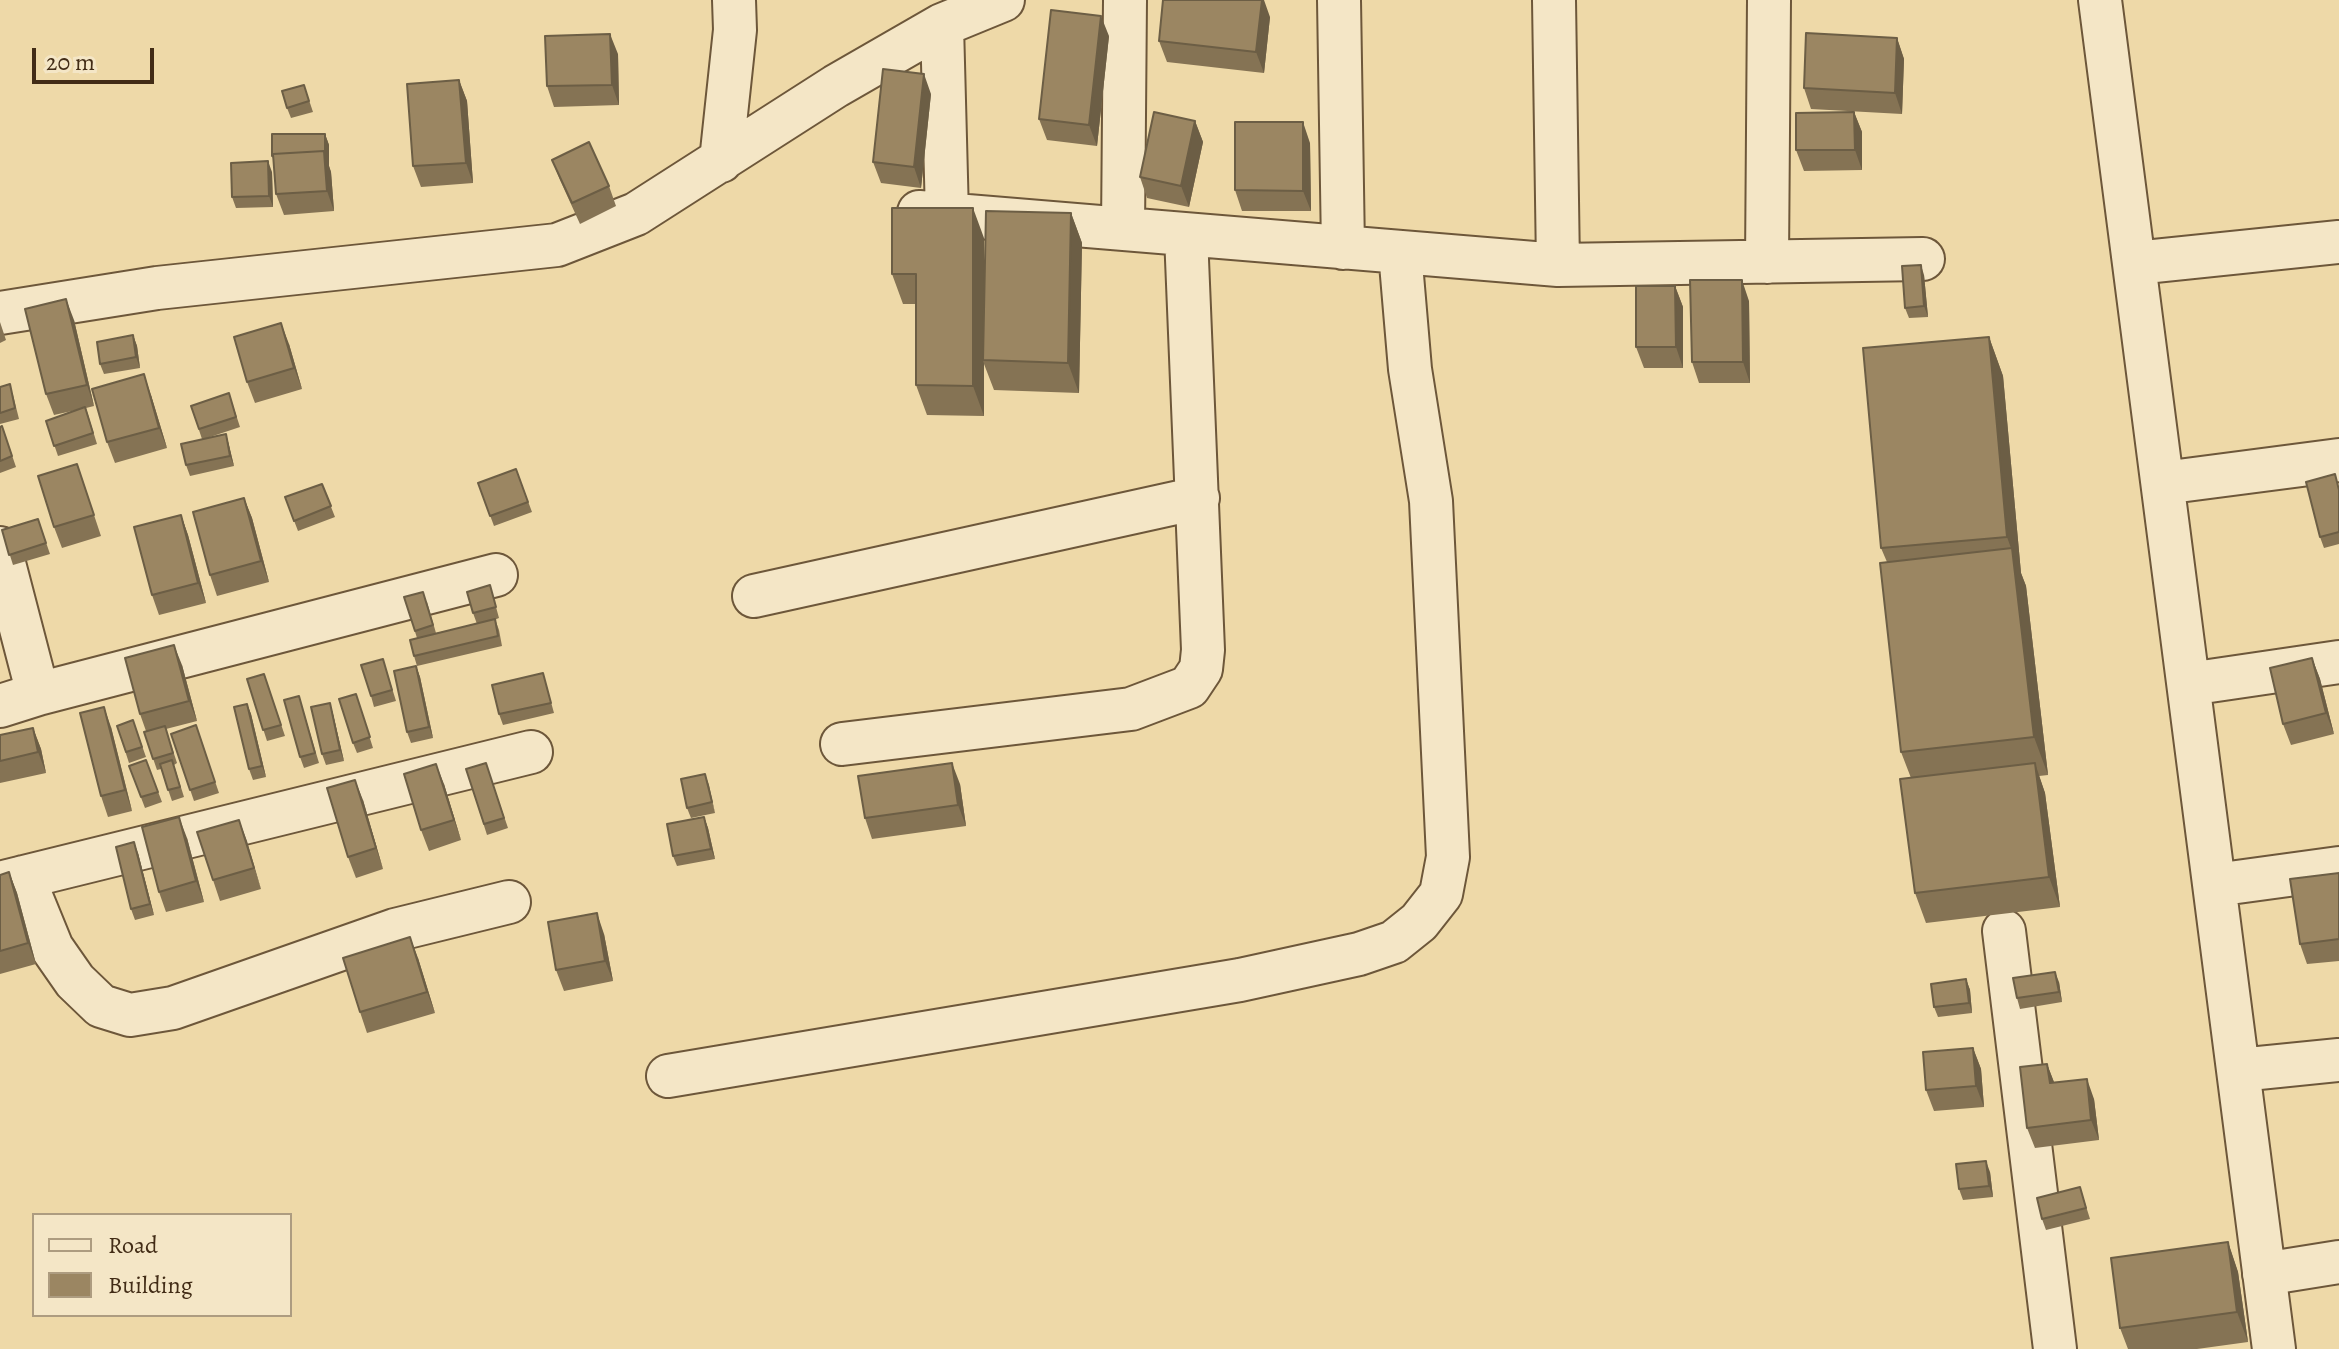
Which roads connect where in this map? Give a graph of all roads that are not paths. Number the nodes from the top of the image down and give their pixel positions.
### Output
1 (734, 0) edge
2 (1003, 0) edge
3 (1125, 0) edge
4 (1339, 0) edge
5 (1554, 0) edge
6 (1769, 0) edge
7 (2100, 0) edge
8 (942, 25) junction
9 (721, 161) junction
10 (901, 210) edge
11 (947, 215) junction
12 (1123, 229) junction
13 (1186, 235) junction
14 (2339, 242) edge
15 (1343, 248) junction
16 (1400, 252) junction
17 (1923, 259) dead end
18 (1767, 262) junction
19 (2135, 263) junction
20 (1558, 265) junction
21 (0, 313) edge
22 (2339, 460) edge
23 (2163, 483) junction
24 (1198, 498) junction
25 (0, 548) edge
26 (496, 575) dead end
27 (754, 596) dead end
28 (2339, 662) edge
29 (2189, 684) junction
30 (19, 700) edge
31 (842, 744) dead end
32 (531, 752) dead end
33 (2339, 868) edge
34 (11, 880) edge
35 (2215, 885) junction
36 (509, 902) dead end
37 (2004, 931) dead end
38 (2339, 1060) edge
39 (2239, 1070) junction
40 (668, 1076) dead end
41 (2339, 1262) edge
42 (2264, 1274) junction
43 (2055, 1349) edge
44 (2274, 1349) edge

1 - 9 street
2 - 8 street
3 - 12 street
4 - 15 street
5 - 20 street
6 - 18 street
7 - 19 street
8 - 9 street
8 - 11 street
9 - 21 street
10 - 11 street
11 - 12 street
12 - 13 street
13 - 15 street
13 - 24 street
14 - 19 street
15 - 16 street
16 - 20 street
16 - 40 street
17 - 18 street
18 - 20 street
19 - 23 street
22 - 23 street
23 - 29 street
24 - 27 street
24 - 31 street
25 - 30 street
26 - 30 street
28 - 29 street
29 - 35 street
32 - 34 street
33 - 35 street
34 - 36 street
35 - 39 street
37 - 43 street
38 - 39 street
39 - 42 street
41 - 42 street
42 - 44 street

